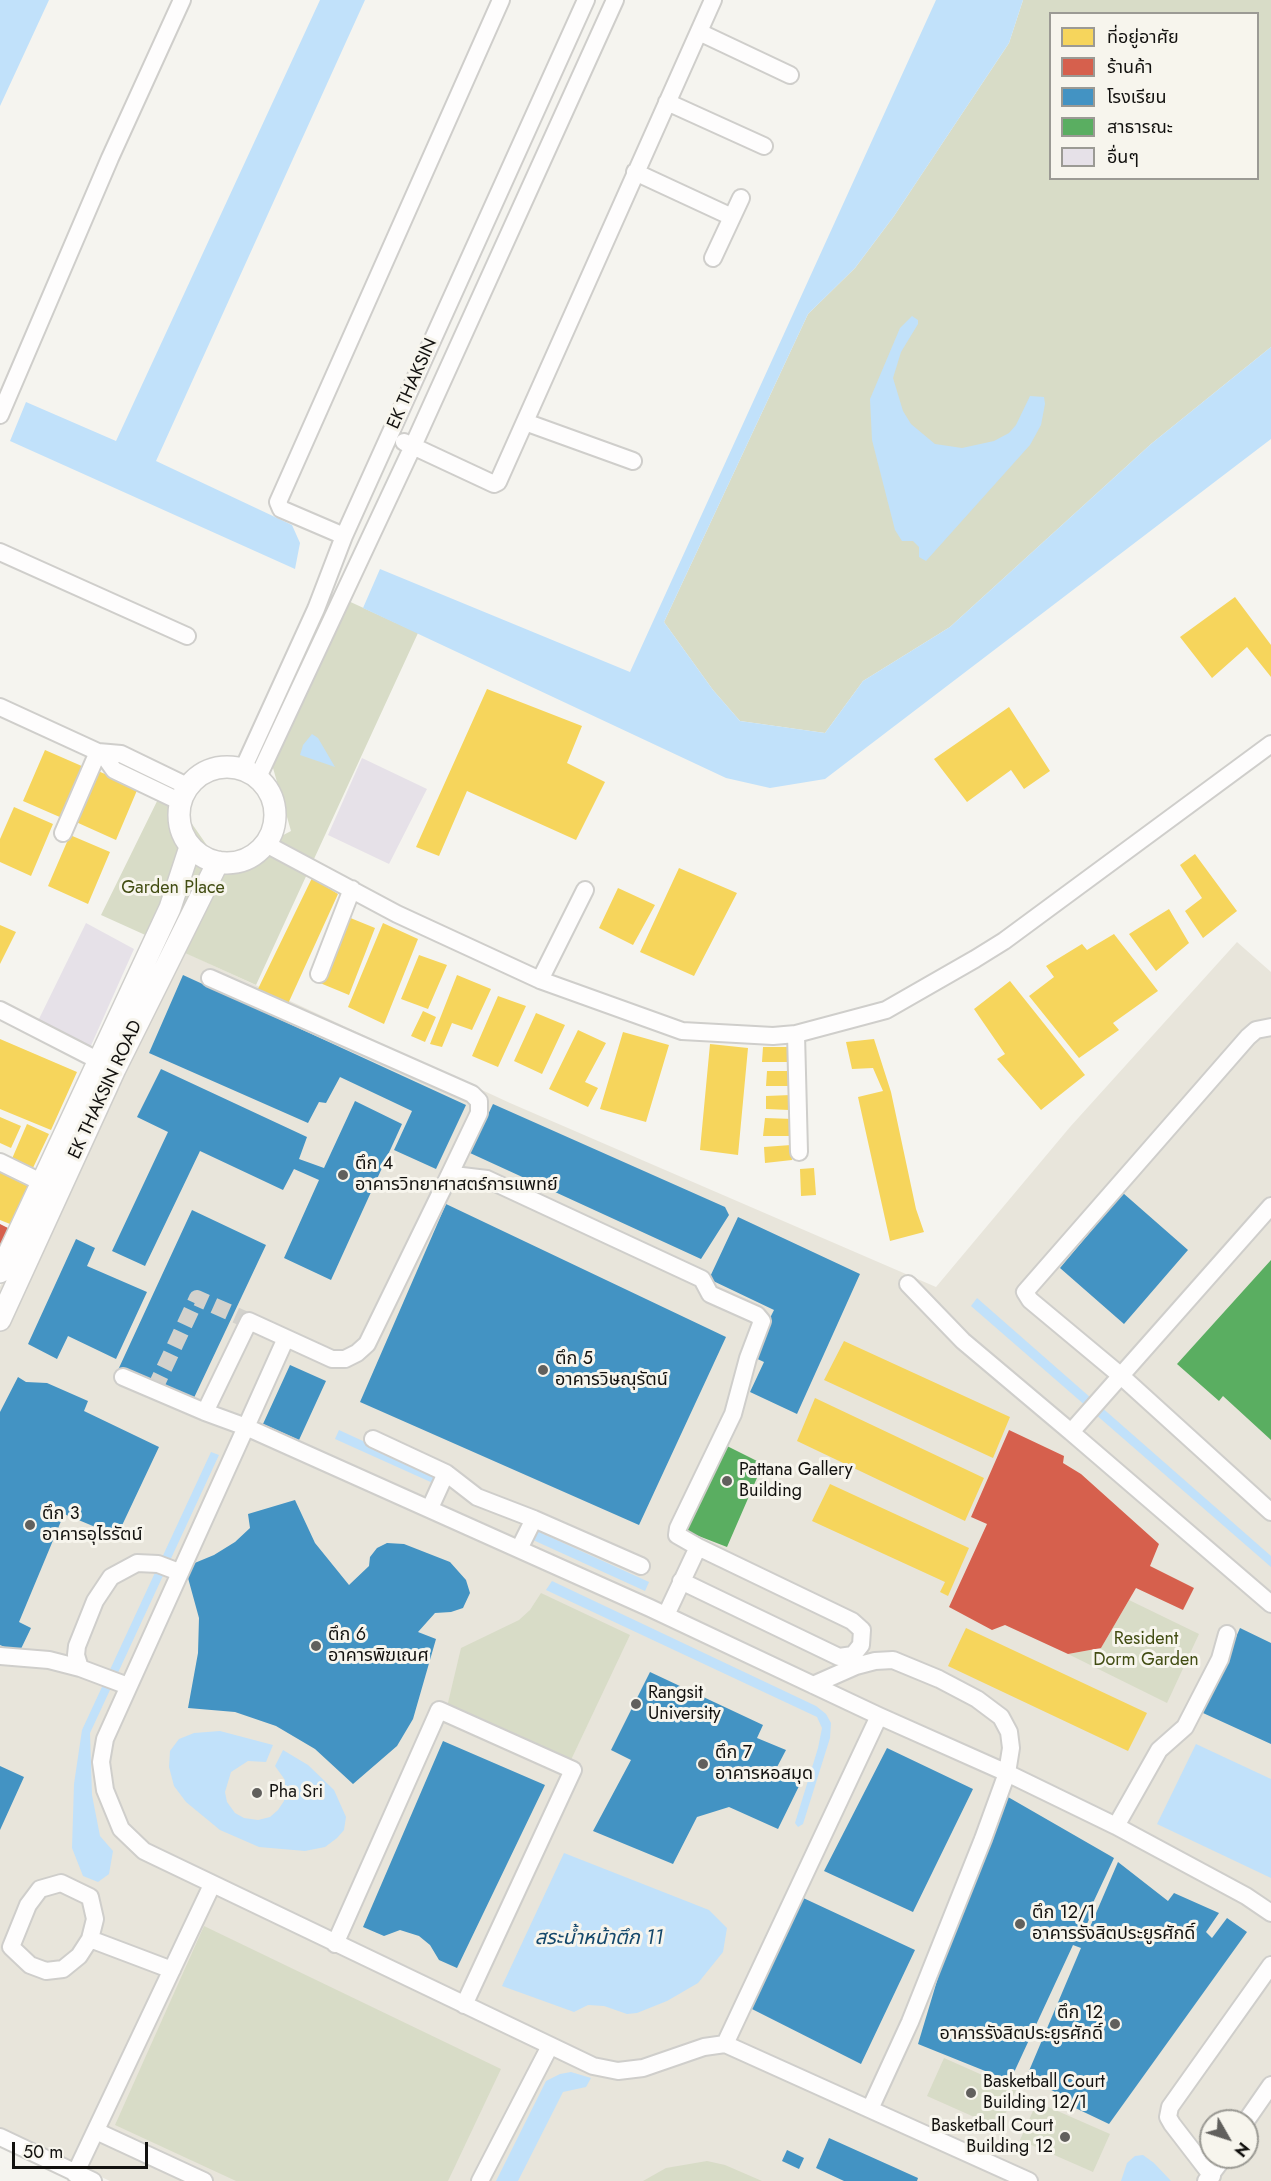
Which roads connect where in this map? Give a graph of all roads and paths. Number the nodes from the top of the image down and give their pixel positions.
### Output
1 (182, 0) edge
2 (501, 0) edge
3 (586, 0) edge
4 (615, 0) edge
5 (713, 0) edge
6 (699, 32) junction
7 (790, 75) dead end
8 (667, 102) junction
9 (764, 146) dead end
10 (635, 172) junction
11 (741, 198) dead end
12 (732, 217) junction
13 (713, 258) dead end
14 (1, 413) edge
15 (525, 422) junction
16 (390, 436) junction
17 (413, 446) junction
18 (633, 460) dead end
19 (344, 536) junction
20 (0, 552) edge
21 (187, 636) dead end
22 (0, 707) edge
23 (1271, 744) edge
24 (100, 752) junction
25 (250, 773) junction
26 (184, 794) junction
27 (63, 833) dead end
28 (266, 844) junction
29 (190, 847) junction
30 (218, 862) junction
31 (352, 889) junction
32 (585, 890) dead end
33 (319, 974) dead end
34 (210, 978) dead end
35 (540, 980) junction
36 (0, 1010) edge
37 (1271, 1027) edge
38 (796, 1034) junction
39 (106, 1065) junction
40 (799, 1152) dead end
41 (0, 1162) edge
42 (41, 1182) junction
43 (445, 1184) junction
44 (1271, 1206) edge
45 (0, 1272) edge
46 (908, 1284) dead end
47 (0, 1320) edge
48 (286, 1338) junction
49 (1120, 1375) junction
50 (123, 1377) dead end
51 (205, 1412) junction
52 (246, 1427) junction
53 (1075, 1427) junction
54 (373, 1439) dead end
55 (446, 1473) junction
56 (430, 1508) junction
57 (1271, 1512) edge
58 (534, 1519) junction
59 (698, 1547) junction
60 (519, 1549) junction
61 (641, 1566) dead end
62 (169, 1568) junction
63 (681, 1581) junction
64 (1271, 1604) edge
65 (666, 1615) junction
66 (1227, 1634) dead end
67 (0, 1656) edge
68 (80, 1668) junction
69 (115, 1681) junction
70 (813, 1685) junction
71 (879, 1716) junction
72 (1006, 1773) junction
73 (1116, 1826) junction
74 (212, 1885) junction
75 (1271, 1913) edge
76 (90, 1938) junction
77 (335, 1944) junction
78 (1271, 1965) edge
79 (172, 1970) junction
80 (464, 2005) junction
81 (725, 2044) junction
82 (550, 2046) junction
83 (1271, 2085) edge
84 (870, 2109) junction
85 (1254, 2109) edge
86 (96, 2131) junction
87 (0, 2137) edge
88 (75, 2174) junction
89 (1209, 2178) edge
90 (93, 2181) edge
91 (204, 2181) edge
92 (480, 2181) edge
93 (1029, 2181) edge

1 - 14 street
2 - 19 street
3 - 16 street, EK THAKSIN
4 - 17 street
5 - 6 street
6 - 7 street
6 - 8 street
8 - 9 street
8 - 10 street
10 - 12 street
10 - 15 street
11 - 12 street
12 - 13 street
15 - 17 street
15 - 18 street
16 - 17 street
16 - 19 street, EK THAKSIN
17 - 25 street
19 - 25 street, EK THAKSIN
20 - 21 street
22 - 24 street
23 - 38 street
24 - 26 street
24 - 27 street
25 - 26 street
25 - 28 street
26 - 29 street
28 - 30 street
28 - 31 street
29 - 30 street
29 - 39 street, EK THAKSIN ROAD
30 - 39 street, EK THAKSIN ROAD
31 - 33 street
31 - 35 street
32 - 35 street
34 - 43 street
35 - 38 street
36 - 39 street
37 - 49 street
38 - 40 street
39 - 42 street, EK THAKSIN ROAD
39 - 47 street, EK THAKSIN ROAD
41 - 42 street
42 - 45 street, EK THAKSIN ROAD
43 - 48 street
43 - 59 street
44 - 49 street
46 - 53 street
48 - 51 street
48 - 52 street
49 - 53 street
49 - 57 street
50 - 51 street
51 - 52 street
52 - 56 street
52 - 62 street
53 - 64 street
54 - 55 street
55 - 56 street
55 - 58 street
56 - 60 street
58 - 60 street
58 - 61 street
59 - 63 street
59 - 63 street
60 - 65 street
62 - 68 street
62 - 69 street
63 - 65 street
65 - 70 street
66 - 73 street
67 - 68 street
68 - 69 street
69 - 74 street
70 - 71 street
70 - 72 street
71 - 72 street
71 - 81 street
72 - 73 street
72 - 84 street
73 - 75 street
74 - 77 street
74 - 79 street
76 - 76 street
76 - 79 street
77 - 80 street
77 - 80 street
78 - 89 street
79 - 86 street
80 - 82 street
81 - 82 street
81 - 84 street
82 - 92 street
83 - 85 street
84 - 93 street
86 - 88 street
86 - 91 street
87 - 88 street
88 - 90 street

